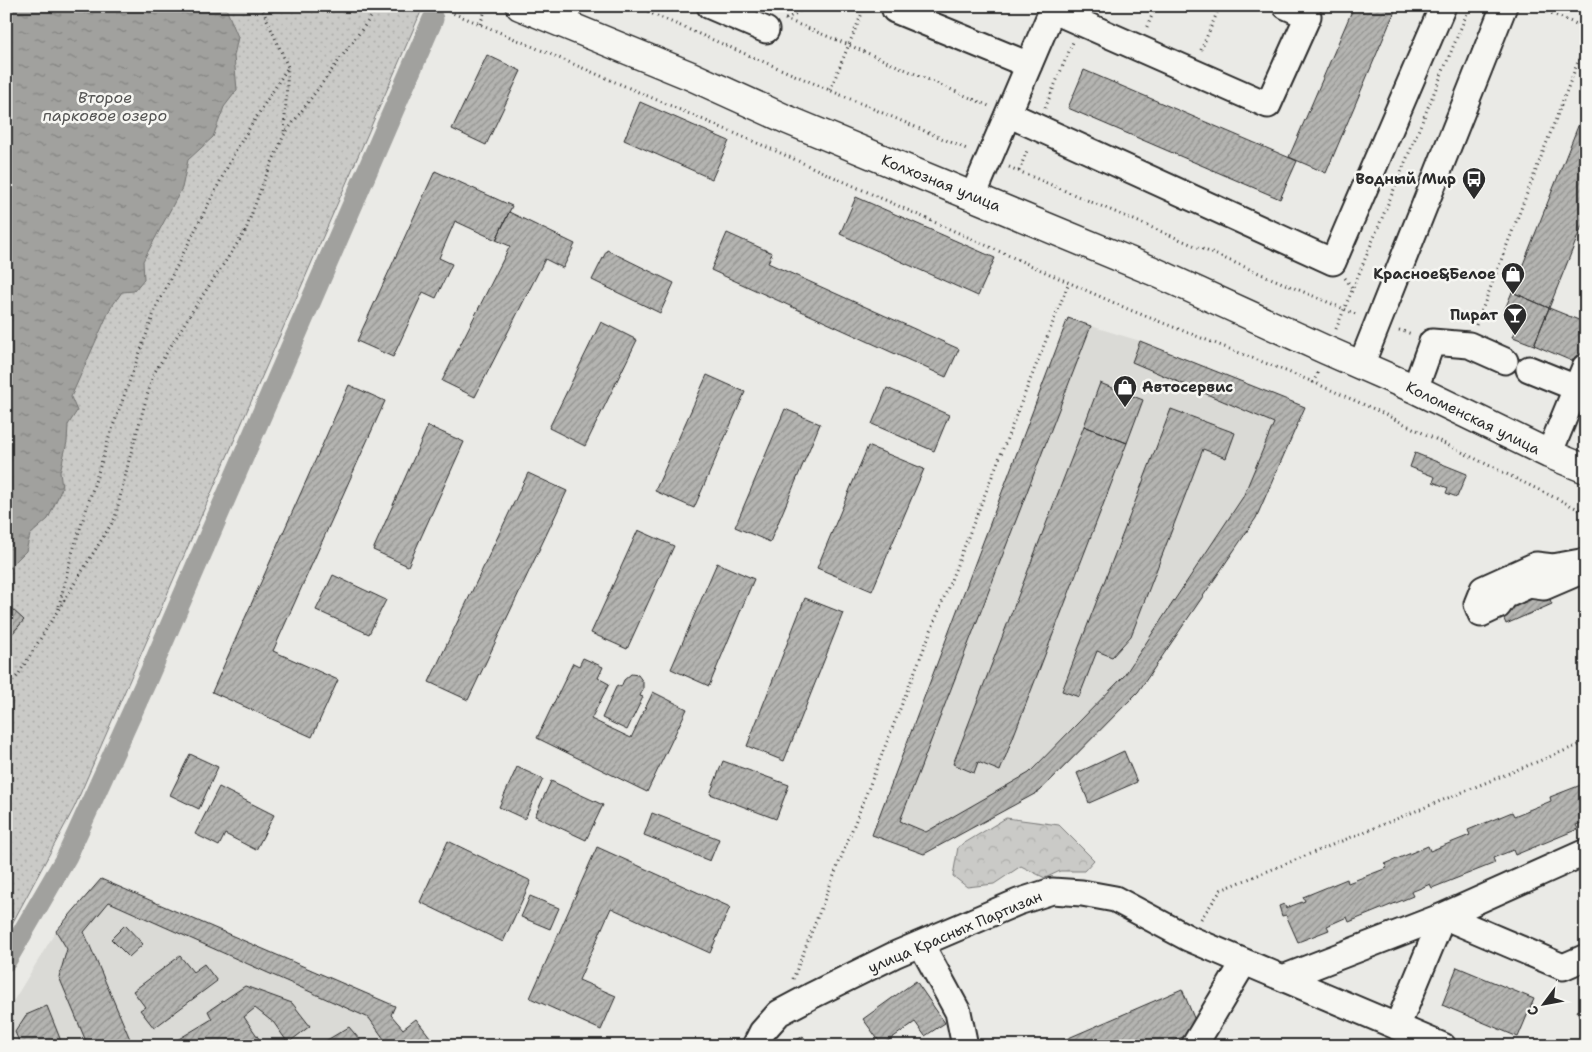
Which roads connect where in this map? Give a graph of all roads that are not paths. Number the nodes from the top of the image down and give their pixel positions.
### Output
1 (520, 6) edge
2 (710, 6) edge
3 (896, 6) edge
4 (1286, 6) edge
5 (1443, 6) edge
6 (1504, 6) edge
7 (1053, 8) edge
8 (566, 15) edge
9 (775, 25) road end
10 (1029, 65) junction
11 (1008, 114) junction
12 (973, 196) junction
13 (1505, 361) dead end
14 (1360, 365) junction
15 (1529, 370) dead end
16 (1582, 383) edge
17 (1415, 389) junction
18 (1548, 454) junction
19 (1586, 468) edge
20 (1586, 561) edge
21 (1586, 569) edge
22 (1586, 852) edge
23 (1443, 916) junction
24 (920, 944) junction
25 (1586, 957) edge
26 (1244, 962) junction
27 (1283, 978) junction
28 (1398, 1026) junction
29 (754, 1046) edge
30 (965, 1046) edge
31 (1194, 1046) edge
32 (1443, 1046) edge

1 - 8 main road, Колхозная улица
2 - 9 street
3 - 10 street
4 - 7 street
5 - 11 street
6 - 14 street
7 - 10 street
8 - 12 main road, Колхозная улица
10 - 11 street
11 - 12 street
12 - 14 main road, Колхозная улица
13 - 17 street
14 - 17 main road, Коломенская улица
15 - 16 street
16 - 18 street
17 - 18 main road, Коломенская улица
18 - 19 main road, Коломенская улица
20 - 21 street
22 - 23 street
23 - 25 street
23 - 27 street
23 - 28 street
24 - 26 street, улица Красных Партизан
24 - 29 street, улица Красных Партизан
24 - 30 street
26 - 27 street, улица Красных Партизан
26 - 31 street
27 - 28 street, улица Красных Партизан
28 - 32 street, улица Красных Партизан

